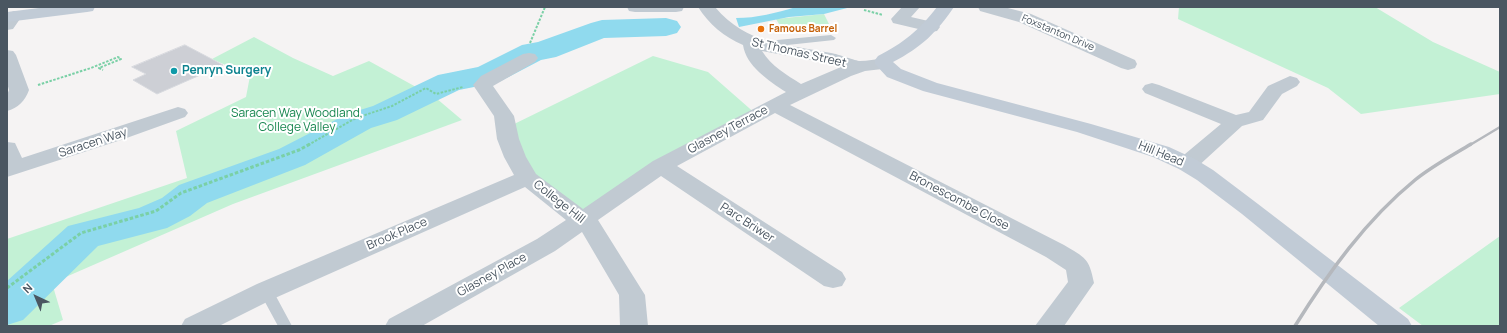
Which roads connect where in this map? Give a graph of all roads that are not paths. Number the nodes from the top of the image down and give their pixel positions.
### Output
1 (32, 7) edge
2 (87, 7) edge
3 (635, 7) edge
4 (676, 7) edge
5 (706, 7) edge
6 (912, 7) edge
7 (946, 7) edge
8 (986, 7) edge
9 (1029, 12) edge
10 (9, 17) edge
11 (931, 27) junction
12 (830, 38) dead end
13 (760, 46) junction
14 (529, 51) road end
15 (7, 55) edge
16 (884, 64) junction
17 (1128, 64) dead end
18 (857, 68) junction
19 (1290, 82) dead end
20 (1152, 89) dead end
21 (800, 92) junction
22 (13, 95) edge
23 (776, 105) junction
24 (178, 113) dead end
25 (1235, 122) junction
26 (8, 162) edge
27 (1187, 164) junction
28 (661, 166) junction
29 (527, 178) junction
30 (584, 221) junction
31 (833, 279) dead end
32 (266, 291) junction
33 (195, 326) edge
34 (285, 326) edge
35 (399, 326) edge
36 (634, 326) edge
37 (1049, 326) edge
38 (1398, 326) edge

1 - 10 street
2 - 10 street
3 - 4 street
5 - 13 street, St Thomas Street
6 - 11 street
7 - 11 street
8 - 9 street, Foxstanton Drive
9 - 17 street, Foxstanton Drive
11 - 16 street
12 - 13 lane
13 - 18 street, St Thomas Street
13 - 21 street
14 - 29 street, College Hill
15 - 22 street
16 - 18 street, Glasney Terrace
16 - 27 street, Hill Head
18 - 21 street, Glasney Terrace
19 - 25 street
20 - 25 street
21 - 23 street, Glasney Terrace
23 - 28 street, Glasney Terrace
23 - 37 street, Bronescombe Close
24 - 26 street, Saracen Way
25 - 27 street
27 - 38 street, Hill Head
28 - 30 street, Glasney Terrace
28 - 31 street, Parc Briwer
29 - 30 street, College Hill
29 - 32 street, Brook Place
30 - 35 street, Glasney Place
30 - 36 street, College Hill
32 - 33 street, Brook Place
32 - 34 lane

